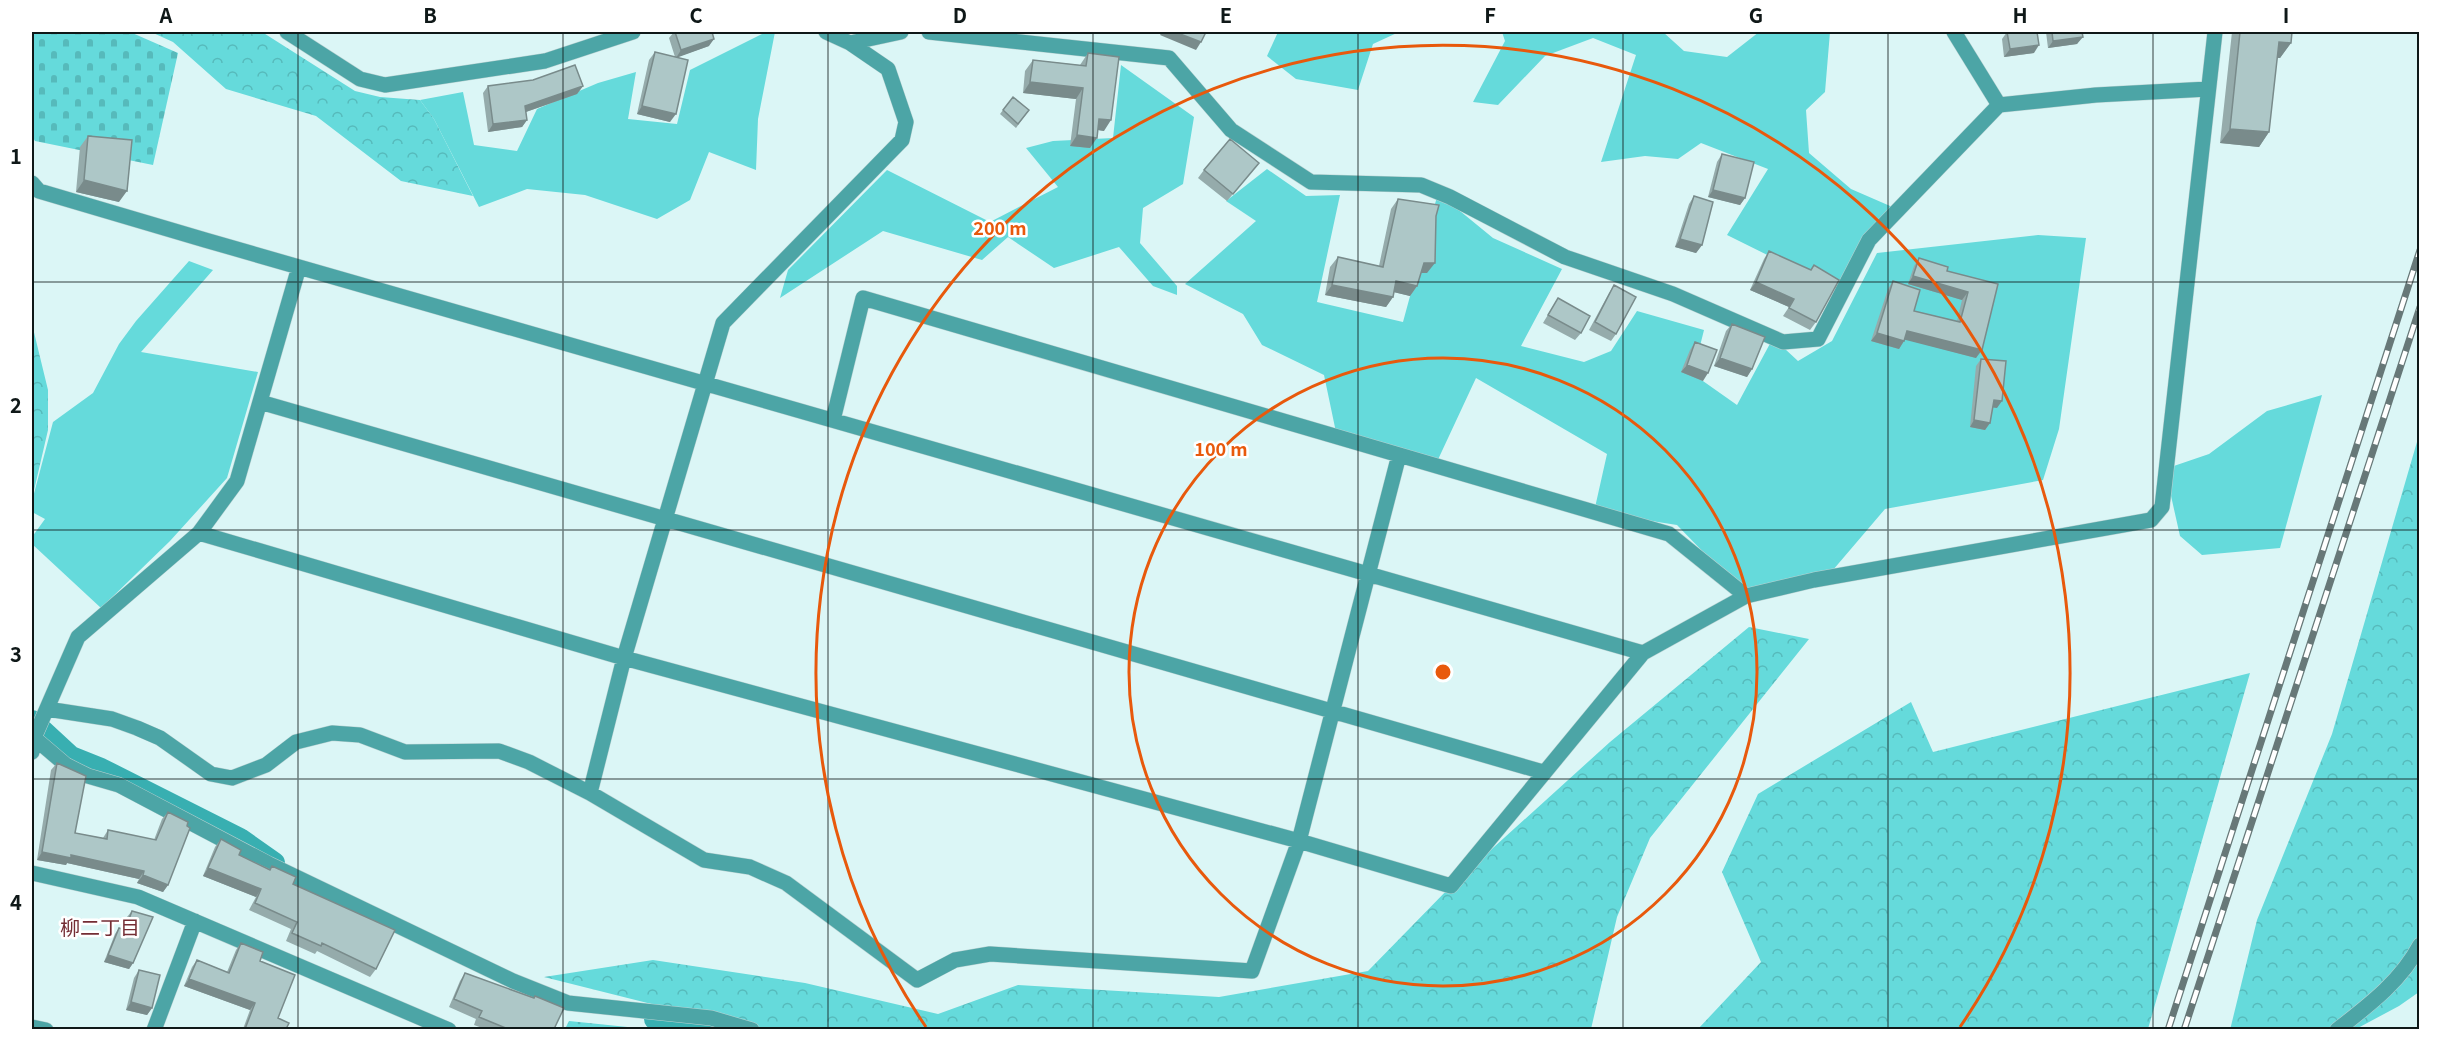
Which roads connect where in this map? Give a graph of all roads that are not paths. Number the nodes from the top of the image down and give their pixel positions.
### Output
1 (288, 32) edge
2 (633, 32) edge
3 (826, 32) edge
4 (901, 32) edge
5 (929, 32) edge
6 (1954, 32) edge
7 (2215, 32) edge
8 (850, 43) junction
9 (2208, 89) junction
10 (1999, 105) junction
11 (32, 183) edge
12 (299, 267) junction
13 (704, 384) junction
14 (260, 402) junction
15 (833, 420) junction
16 (1399, 455) junction
17 (665, 521) junction
18 (199, 533) junction
19 (1370, 575) junction
20 (1746, 596) junction
21 (1643, 653) junction
22 (624, 658) junction
23 (47, 709) junction
24 (1334, 710) junction
25 (32, 742) edge
26 (1543, 772) junction
27 (590, 793) junction
28 (1299, 841) junction
29 (32, 873) edge
30 (195, 921) junction
31 (2420, 945) edge
32 (32, 1027) edge
33 (46, 1029) edge
34 (154, 1029) edge
35 (449, 1029) edge
36 (752, 1029) edge
37 (2337, 1029) edge

1 - 2 street
3 - 8 street
4 - 8 street
5 - 10 street
6 - 10 street
7 - 9 street
8 - 13 street
9 - 10 street
9 - 20 street
11 - 12 street
12 - 13 street
12 - 14 street
13 - 15 street
13 - 17 street
14 - 17 street
14 - 18 street
15 - 16 street
15 - 19 street
16 - 19 street
16 - 20 street
17 - 22 street
17 - 24 street
18 - 22 street
18 - 23 street
19 - 21 street
19 - 24 street
20 - 21 street
21 - 26 street
22 - 27 street
22 - 28 street
23 - 25 street
23 - 27 street
24 - 26 street
24 - 28 street
25 - 36 street
26 - 28 street
27 - 28 street
29 - 30 street
30 - 34 street
30 - 35 street
31 - 37 street
32 - 33 street

